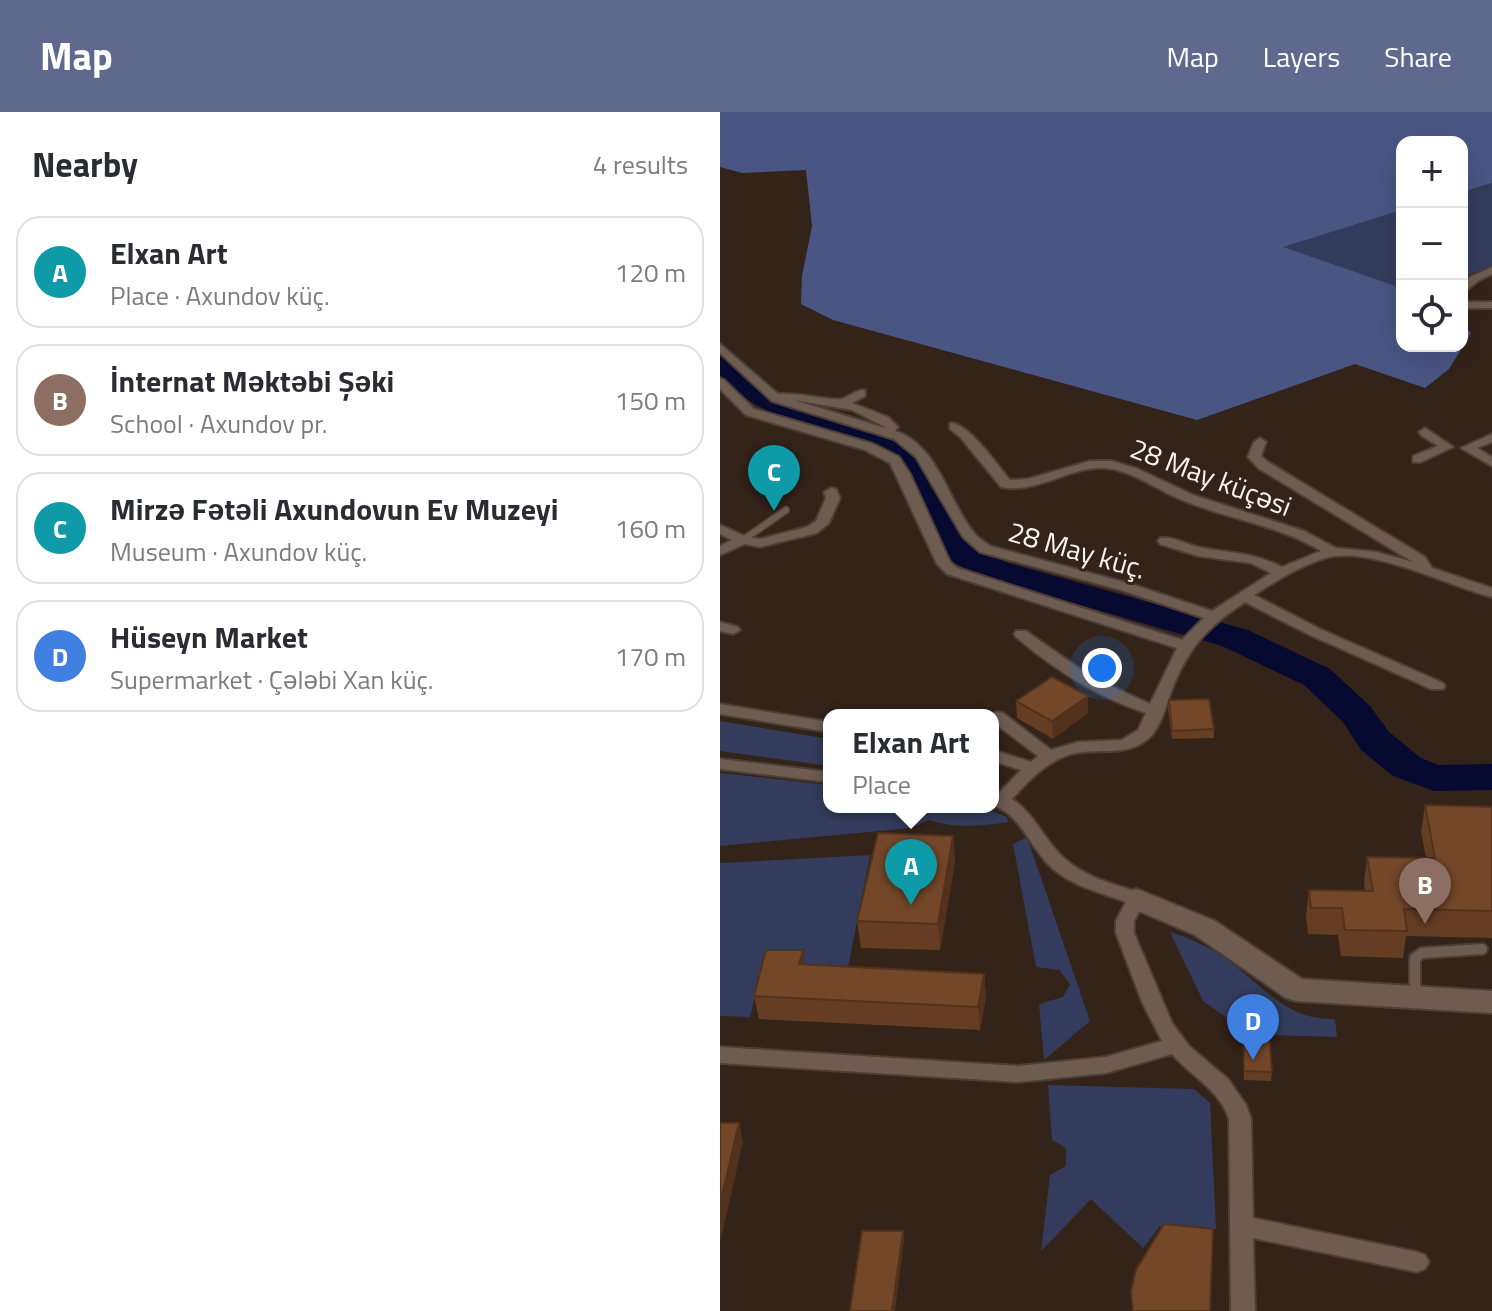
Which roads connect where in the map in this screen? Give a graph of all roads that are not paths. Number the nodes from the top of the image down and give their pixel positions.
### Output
1 (1492, 270) edge
2 (1468, 285) edge
3 (1468, 305) edge
4 (1492, 305) edge
5 (720, 347) edge
6 (720, 382) edge
7 (861, 393) dead end
8 (776, 398) junction
9 (839, 405) junction
10 (954, 426) dead end
11 (888, 432) junction
12 (1425, 432) dead end
13 (1492, 438) edge
14 (1260, 442) dead end
15 (1447, 447) junction
16 (1467, 448) junction
17 (1417, 459) dead end
18 (1492, 462) edge
19 (831, 492) dead end
20 (786, 510) dead end
21 (720, 529) edge
22 (743, 540) junction
23 (1165, 541) dead end
24 (720, 551) edge
25 (1333, 552) junction
26 (1423, 570) junction
27 (1283, 573) junction
28 (1487, 587) edge
29 (1245, 596) junction
30 (1210, 619) junction
31 (1021, 634) dead end
32 (1189, 642) junction
33 (1437, 686) dead end
34 (720, 709) edge
35 (1156, 711) junction
36 (999, 719) edge
37 (823, 726) edge
38 (999, 757) edge
39 (1050, 757) junction
40 (720, 764) edge
41 (1032, 768) junction
42 (823, 776) edge
43 (999, 798) edge
44 (999, 801) edge
45 (1137, 899) junction
46 (1482, 949) dead end
47 (1416, 997) junction
48 (1492, 1002) edge
49 (1176, 1045) junction
50 (720, 1055) edge
51 (1243, 1226) junction
52 (1417, 1262) dead end
53 (1243, 1311) edge

1 - 2 street
3 - 4 street
5 - 8 street, 28 May küç.
6 - 32 street
7 - 9 street
8 - 9 street
8 - 11 street, 28 May küç.
9 - 11 street
10 - 25 street, 28 May küçəsi
11 - 30 street, 28 May küç.
12 - 15 street
13 - 16 street
14 - 26 street
15 - 16 street
15 - 17 street
16 - 18 street
19 - 22 street
20 - 22 lane
21 - 22 street
22 - 24 street
23 - 27 street
25 - 26 street
25 - 27 street
26 - 28 street
27 - 29 street
29 - 30 street
29 - 33 street
30 - 32 street
31 - 35 street
32 - 35 street
34 - 37 street
35 - 39 street
36 - 39 street
38 - 41 street
39 - 41 street
40 - 42 street
41 - 43 street
44 - 45 street
45 - 47 street
45 - 49 street
46 - 47 lane
47 - 48 street
49 - 50 street
49 - 51 street
51 - 52 street
51 - 53 street

